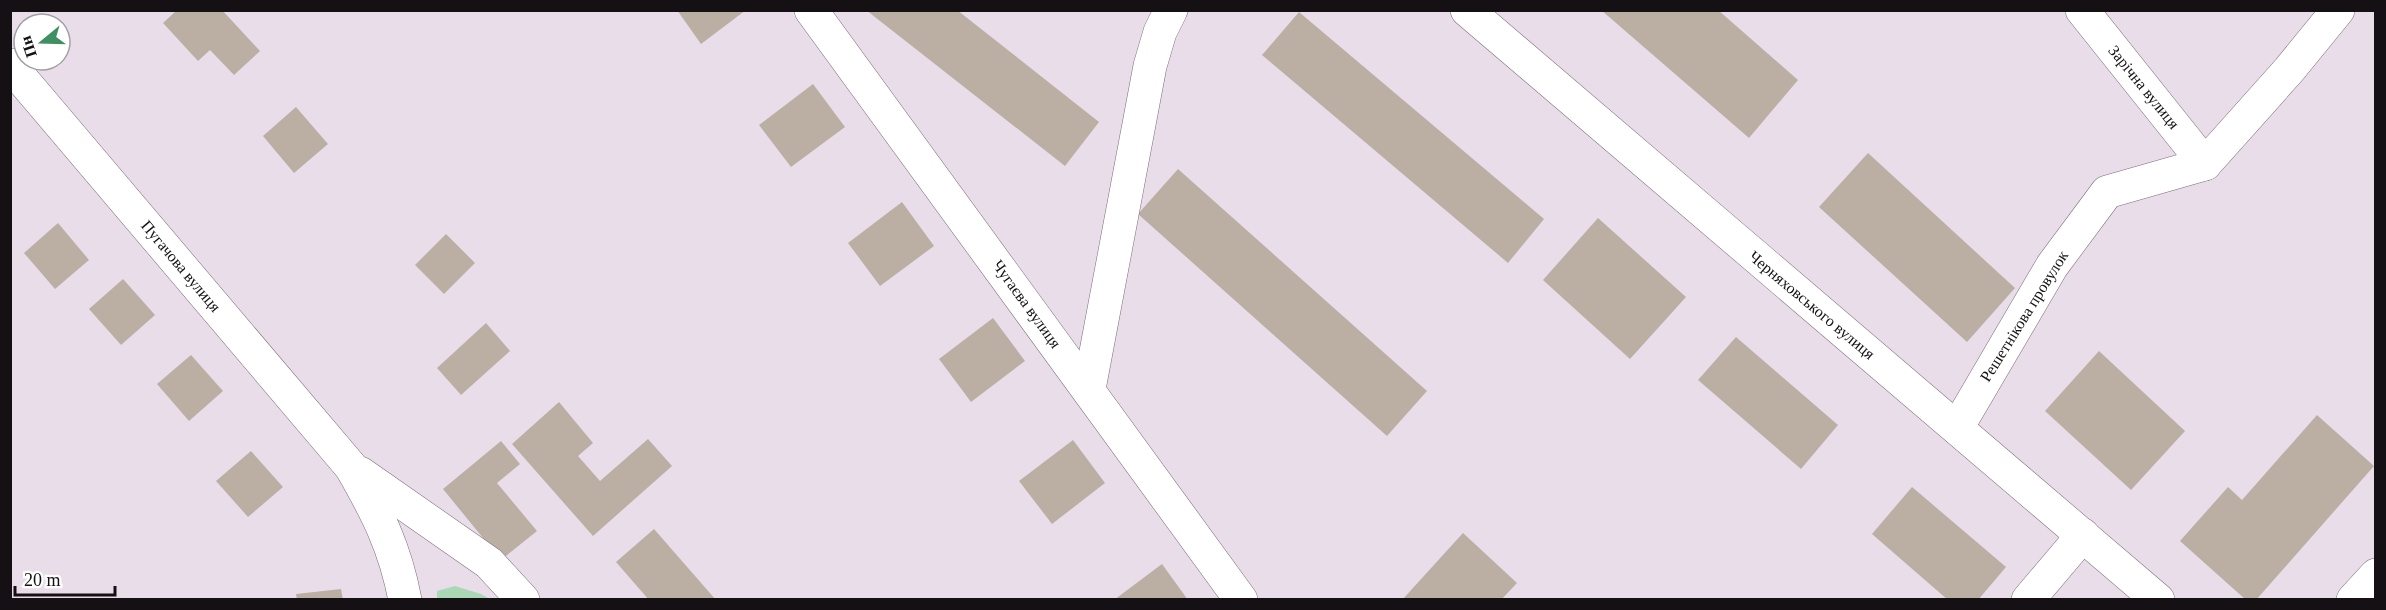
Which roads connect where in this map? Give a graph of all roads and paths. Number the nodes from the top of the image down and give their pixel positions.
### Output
1 (810, 10) edge
2 (1171, 10) edge
3 (2082, 10) edge
4 (2338, 10) edge
5 (1488, 17) edge
6 (10, 65) edge
7 (2205, 164) junction
8 (1089, 389) junction
9 (1956, 428) junction
10 (351, 467) junction
11 (2083, 536) junction
12 (2376, 575) edge
13 (405, 600) edge
14 (523, 600) edge
15 (1241, 600) edge
16 (2028, 600) edge
17 (2158, 600) edge
18 (2353, 600) edge

1 - 8 street, Чугаєва вулиця
2 - 8 street
3 - 7 street, Зарічна вулиця
4 - 7 street
5 - 9 street, Черняховського вулиця
6 - 10 street, Пугачова вулиця
7 - 9 street, Решетнікова провулок
8 - 15 street, Чугаєва вулиця
9 - 11 street, Черняховського вулиця
10 - 13 street, Пугачова вулиця
10 - 14 street, Пугачова вулиця
11 - 16 street
11 - 17 street, Черняховського вулиця
12 - 18 street

